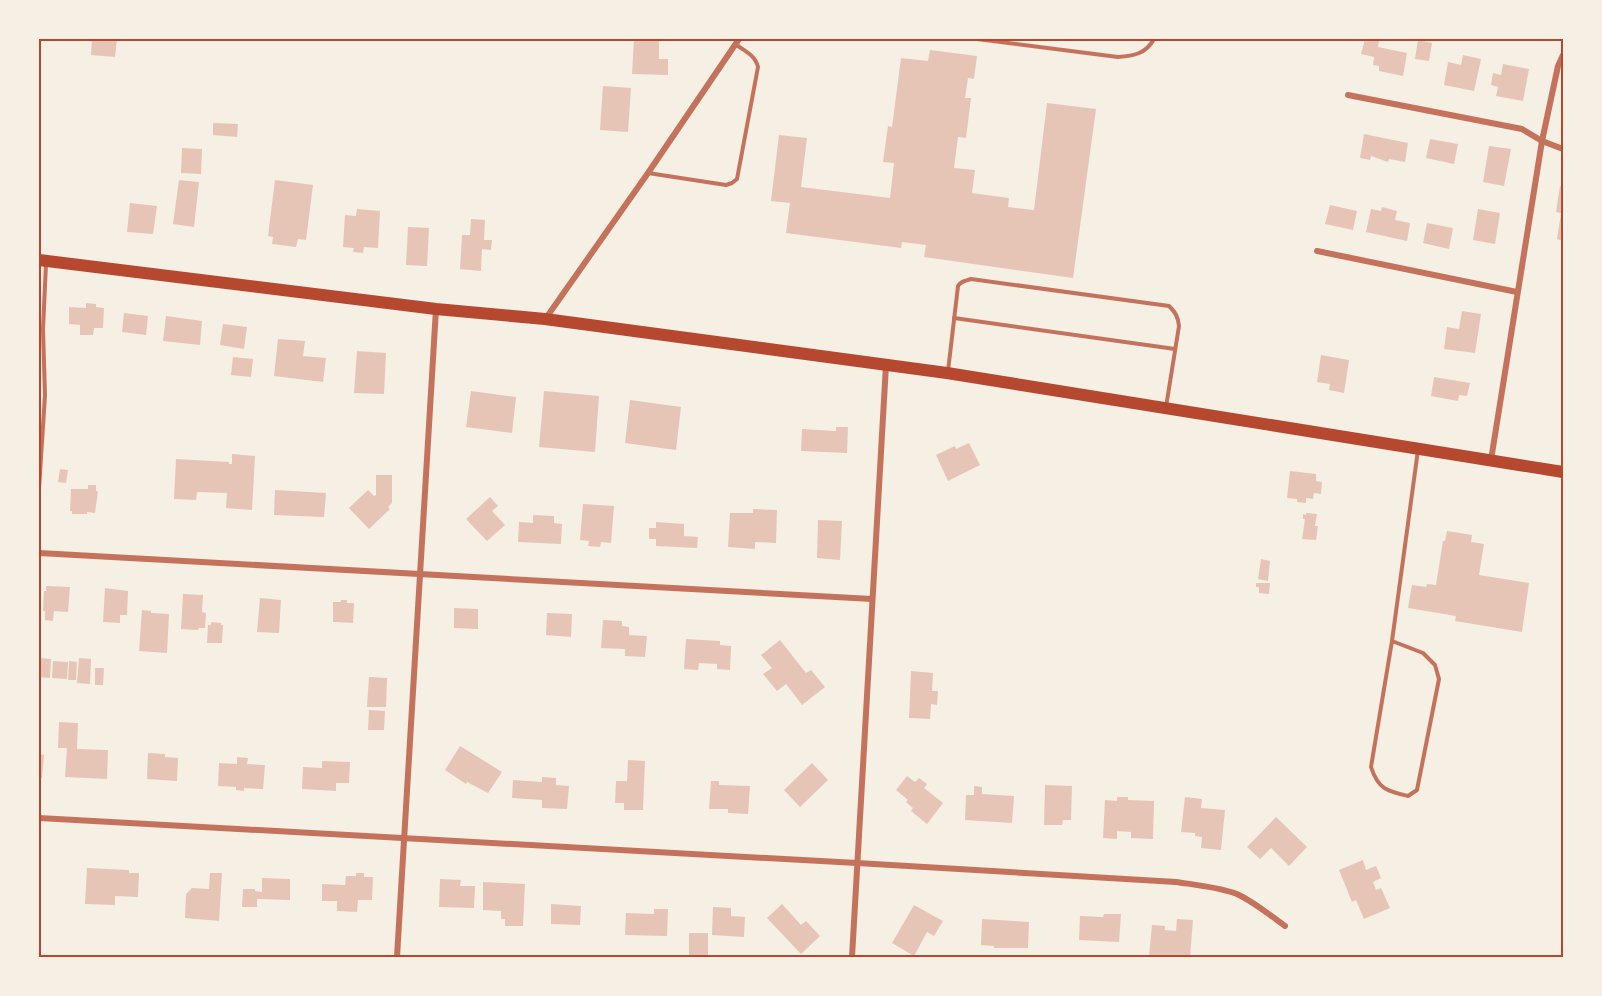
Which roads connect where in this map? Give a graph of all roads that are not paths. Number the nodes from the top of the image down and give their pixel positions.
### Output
1 (977, 39) edge
2 (1154, 39) edge
3 (737, 42) edge
4 (1563, 55) edge
5 (1348, 95) dead end
6 (1542, 141) junction
7 (1563, 149) edge
8 (648, 173) junction
9 (1317, 251) dead end
10 (42, 260) edge
11 (1517, 292) junction
12 (436, 309) junction
13 (954, 318) junction
14 (545, 319) junction
15 (1175, 349) junction
16 (886, 364) junction
17 (947, 373) junction
18 (1166, 408) junction
19 (1418, 449) junction
20 (1491, 460) junction
21 (1563, 472) edge
22 (39, 489) edge
23 (39, 553) edge
24 (419, 575) junction
25 (872, 599) junction
26 (1392, 641) junction
27 (39, 818) edge
28 (404, 838) junction
29 (857, 863) junction
30 (1285, 926) dead end
31 (397, 957) edge
32 (852, 957) edge

1 - 2 lane
3 - 8 street
3 - 8 lane
4 - 6 street
5 - 6 street
6 - 7 street
6 - 11 street
8 - 14 street
9 - 11 street
10 - 12 highway
10 - 22 lane
11 - 20 street
12 - 14 highway
12 - 24 street
13 - 15 lane
13 - 15 lane
13 - 17 lane
14 - 16 highway
15 - 18 lane
16 - 17 highway
16 - 25 street
17 - 18 highway
18 - 19 highway
19 - 20 highway
19 - 26 lane
20 - 21 highway
23 - 24 street
24 - 25 street
24 - 28 street
25 - 29 street
26 - 26 lane
27 - 28 street
28 - 29 street
28 - 31 street
29 - 30 street
29 - 32 street

